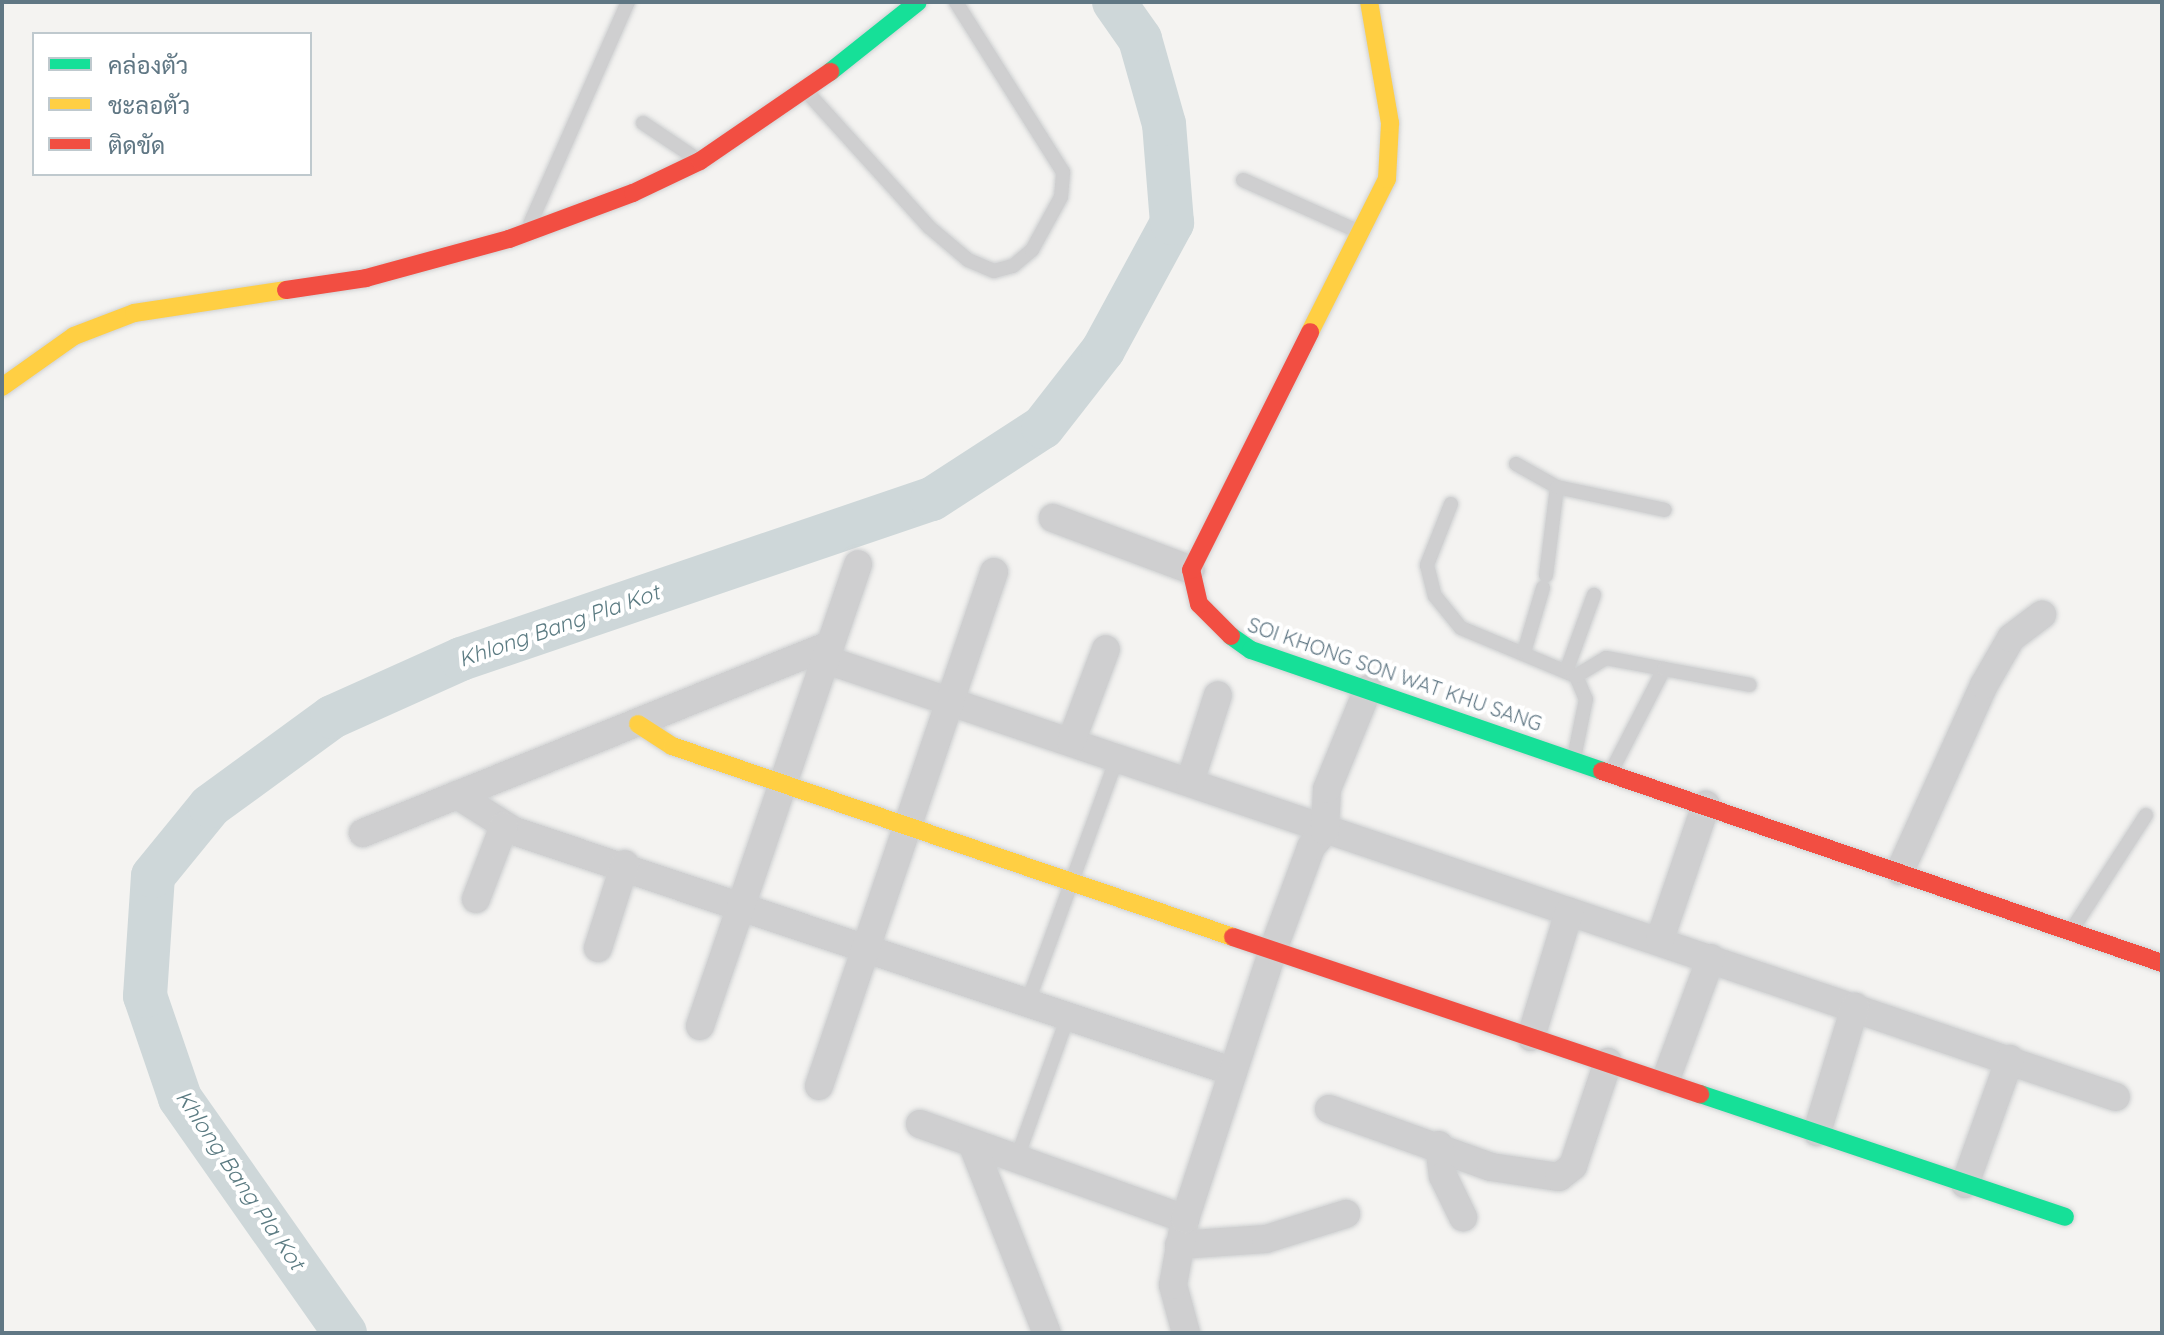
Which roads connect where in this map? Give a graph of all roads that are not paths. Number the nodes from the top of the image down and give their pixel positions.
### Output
1 (628, 2) edge
2 (918, 2) edge
3 (956, 2) edge
4 (1369, 2) edge
5 (807, 91) junction
6 (643, 123) dead end
7 (700, 161) junction
8 (1243, 180) dead end
9 (527, 232) junction
10 (1360, 232) junction
11 (2, 387) edge
12 (1516, 464) dead end
13 (1557, 487) junction
14 (1451, 504) dead end
15 (1665, 510) dead end
16 (1053, 518) dead end
17 (858, 564) dead end
18 (1191, 570) junction
19 (994, 572) dead end
20 (1594, 595) dead end
21 (2042, 615) dead end
22 (1106, 649) dead end
23 (1524, 652) junction
24 (825, 653) junction
25 (1664, 669) junction
26 (1572, 672) junction
27 (1750, 685) dead end
28 (1368, 689) junction
29 (1218, 695) dead end
30 (949, 703) junction
31 (638, 724) junction
32 (1071, 742) junction
33 (1117, 758) junction
34 (1574, 758) junction
35 (1611, 772) junction
36 (1190, 782) junction
37 (784, 784) junction
38 (457, 795) junction
39 (1706, 805) junction
40 (2146, 815) dead end
41 (504, 826) junction
42 (907, 827) junction
43 (363, 833) dead end
44 (1313, 834) junction
45 (625, 864) junction
46 (1900, 871) junction
47 (1073, 883) junction
48 (476, 899) dead end
49 (742, 906) junction
50 (1569, 912) junction
51 (2071, 931) junction
52 (1660, 939) junction
53 (598, 948) dead end
54 (1273, 950) junction
55 (869, 951) junction
56 (1711, 958) junction
57 (2162, 963) edge
58 (1027, 1004) junction
59 (1855, 1007) junction
60 (1067, 1019) junction
61 (700, 1026) dead end
62 (1531, 1037) junction
63 (2010, 1059) junction
64 (1608, 1062) junction
65 (1231, 1071) junction
66 (1666, 1079) junction
67 (819, 1086) dead end
68 (2116, 1097) dead end
69 (1329, 1109) dead end
70 (920, 1124) dead end
71 (1817, 1132) junction
72 (972, 1143) junction
73 (1439, 1145) junction
74 (1017, 1158) junction
75 (1965, 1184) junction
76 (1346, 1214) dead end
77 (1463, 1217) dead end
78 (2065, 1217) dead end
79 (1182, 1232) junction
80 (1047, 1333) edge
81 (1186, 1333) edge

1 - 9 lane
2 - 5 street
3 - 5 lane
4 - 10 street
5 - 7 street
6 - 7 lane
7 - 9 street
8 - 10 lane
9 - 11 street
10 - 18 street
12 - 13 lane
13 - 15 lane
13 - 23 lane
14 - 23 lane
16 - 18 street
17 - 24 street
18 - 28 street, SOI KHONG SON WAT KHU SANG
19 - 30 street
20 - 26 lane
21 - 46 street
22 - 32 street
23 - 26 lane
24 - 30 street
24 - 31 street
24 - 37 street
25 - 26 lane
25 - 27 lane
25 - 35 lane
26 - 34 lane
28 - 34 street, SOI KHONG SON WAT KHU SANG
28 - 44 street
29 - 36 street
30 - 32 street
30 - 42 street
31 - 37 street
31 - 38 street
32 - 33 street
33 - 36 street
33 - 47 lane
34 - 35 street, SOI KHONG SON WAT KHU SANG
35 - 39 street, SOI KHONG SON WAT KHU SANG
36 - 44 street
37 - 42 street
37 - 49 street
38 - 41 street
38 - 43 street
39 - 46 street, SOI KHONG SON WAT KHU SANG
39 - 52 street
40 - 51 lane
41 - 45 street
41 - 48 street
42 - 47 street
42 - 55 street
44 - 50 street
44 - 54 street
45 - 49 street
45 - 53 street
46 - 51 street, SOI KHONG SON WAT KHU SANG
47 - 54 street
47 - 58 lane
49 - 55 street
49 - 61 street
50 - 52 street
50 - 62 street
51 - 57 street, SOI KHONG SON WAT KHU SANG
52 - 56 street
54 - 62 street
54 - 65 street
55 - 58 street
55 - 67 street
56 - 59 street
56 - 66 street
58 - 60 street
59 - 63 street
59 - 71 street
60 - 65 street
60 - 74 lane
62 - 64 street
63 - 68 street
63 - 75 street
64 - 66 street
64 - 73 street
65 - 79 street
66 - 71 street
69 - 73 street
70 - 72 street
71 - 75 street
72 - 74 street
72 - 80 street
73 - 77 street
74 - 79 street
75 - 78 street
76 - 79 street
79 - 81 street

